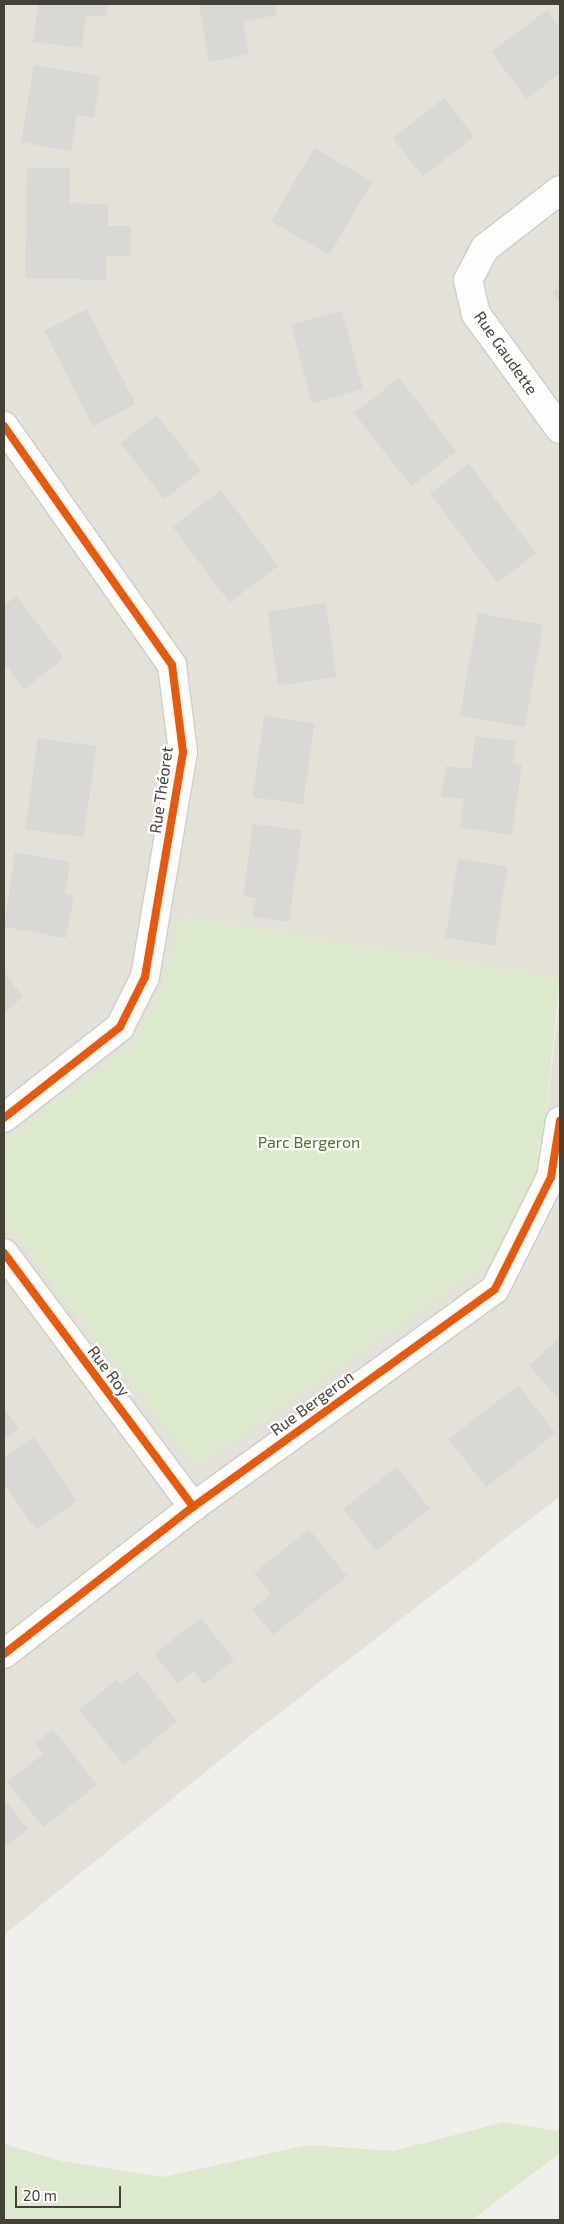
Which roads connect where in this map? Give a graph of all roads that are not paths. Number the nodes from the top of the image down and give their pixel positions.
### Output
1 (560, 190) edge
2 (4, 426) edge
3 (560, 429) edge
4 (4, 1118) edge
5 (560, 1121) edge
6 (4, 1253) edge
7 (193, 1507) junction
8 (4, 1654) edge

1 - 3 street, Rue Gaudette
2 - 4 street, Rue Théoret
5 - 7 street, Rue Bergeron
6 - 7 street, Rue Roy
7 - 8 street, Rue Bergeron

